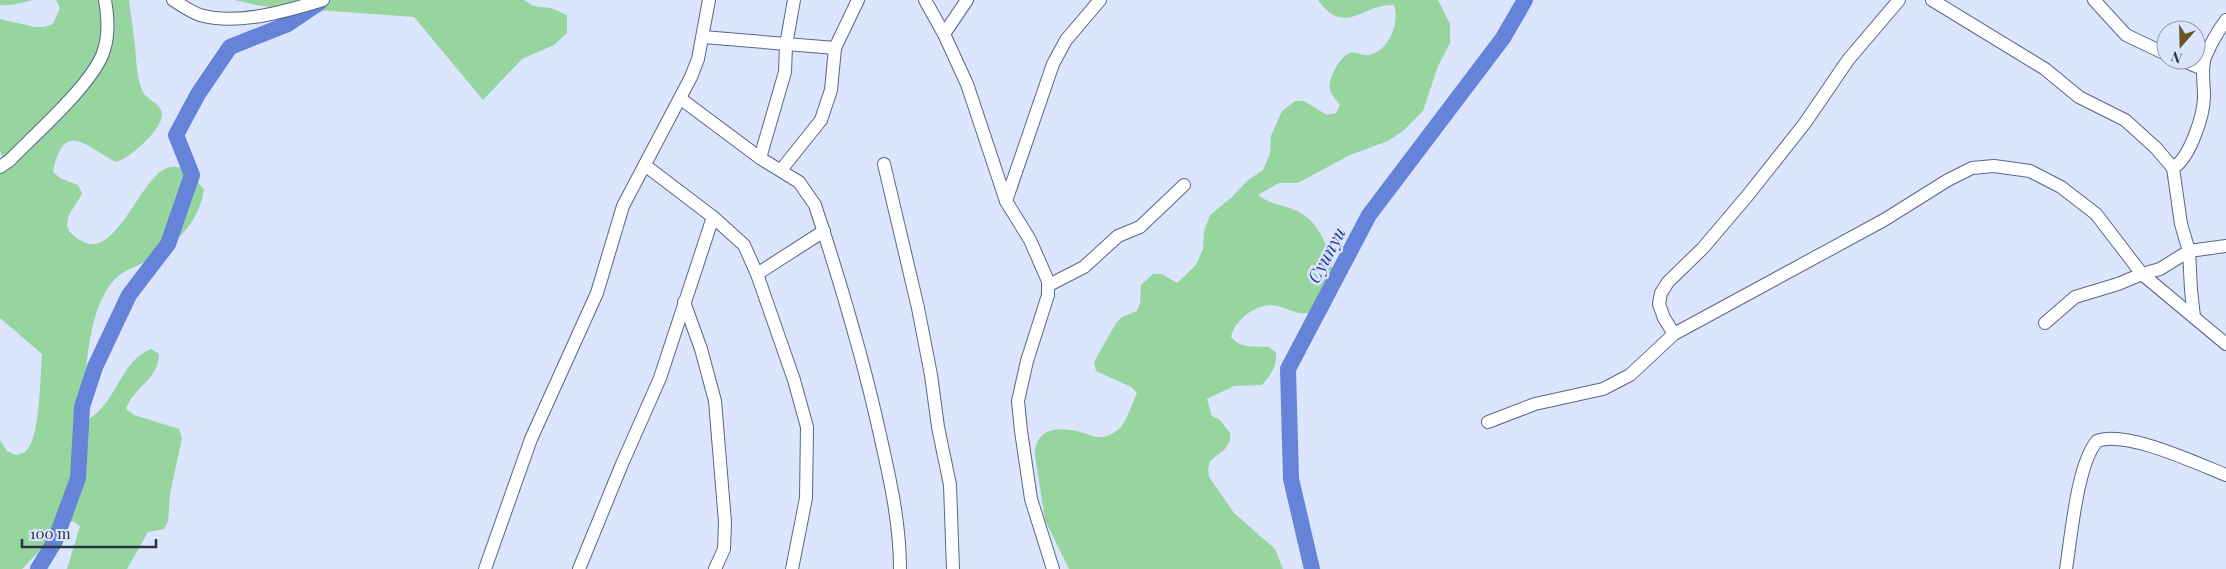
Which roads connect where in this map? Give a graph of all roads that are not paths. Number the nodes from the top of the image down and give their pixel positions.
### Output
1 (105, 0) edge
2 (173, 0) edge
3 (323, 0) edge
4 (709, 0) edge
5 (794, 0) edge
6 (858, 0) edge
7 (925, 0) edge
8 (967, 0) edge
9 (1100, 0) edge
10 (1899, 0) edge
11 (1932, 0) edge
12 (2094, 0) edge
13 (2225, 22) edge
14 (944, 34) junction
15 (703, 37) junction
16 (786, 45) junction
17 (835, 48) junction
18 (2156, 49) edge
19 (2206, 56) edge
20 (2203, 70) edge
21 (681, 99) junction
22 (760, 158) junction
23 (884, 164) dead end
24 (646, 166) junction
25 (0, 167) edge
26 (2173, 168) junction
27 (781, 170) junction
28 (1184, 185) dead end
29 (1006, 201) junction
30 (713, 217) junction
31 (824, 231) junction
32 (2226, 246) edge
33 (2189, 251) junction
34 (757, 274) junction
35 (2142, 274) junction
36 (1049, 285) junction
37 (684, 302) junction
38 (2194, 317) junction
39 (2045, 323) dead end
40 (1674, 334) junction
41 (2226, 344) edge
42 (1488, 422) dead end
43 (2226, 475) edge
44 (485, 569) edge
45 (579, 569) edge
46 (715, 569) edge
47 (792, 569) edge
48 (900, 569) edge
49 (954, 569) edge
50 (1053, 569) edge
51 (2066, 569) edge

1 - 25 street
2 - 3 street
4 - 15 street
5 - 16 street
6 - 17 street
7 - 14 street
8 - 14 street
9 - 29 street
10 - 40 street
11 - 26 street
12 - 18 street
13 - 19 street
14 - 29 street
15 - 16 street
15 - 21 street
16 - 17 street
16 - 22 street
17 - 27 street
20 - 26 street
21 - 22 street
21 - 24 street
22 - 27 street
23 - 49 street
24 - 30 street
24 - 44 street
26 - 33 street
27 - 31 street
28 - 36 street
29 - 36 street
30 - 34 street
30 - 37 street
31 - 34 street
31 - 48 street
32 - 33 street
33 - 35 street
33 - 38 street
34 - 47 street
35 - 38 street
35 - 39 street
35 - 40 street
36 - 50 street
37 - 45 street
37 - 46 street
38 - 41 street
40 - 42 street
43 - 51 street

